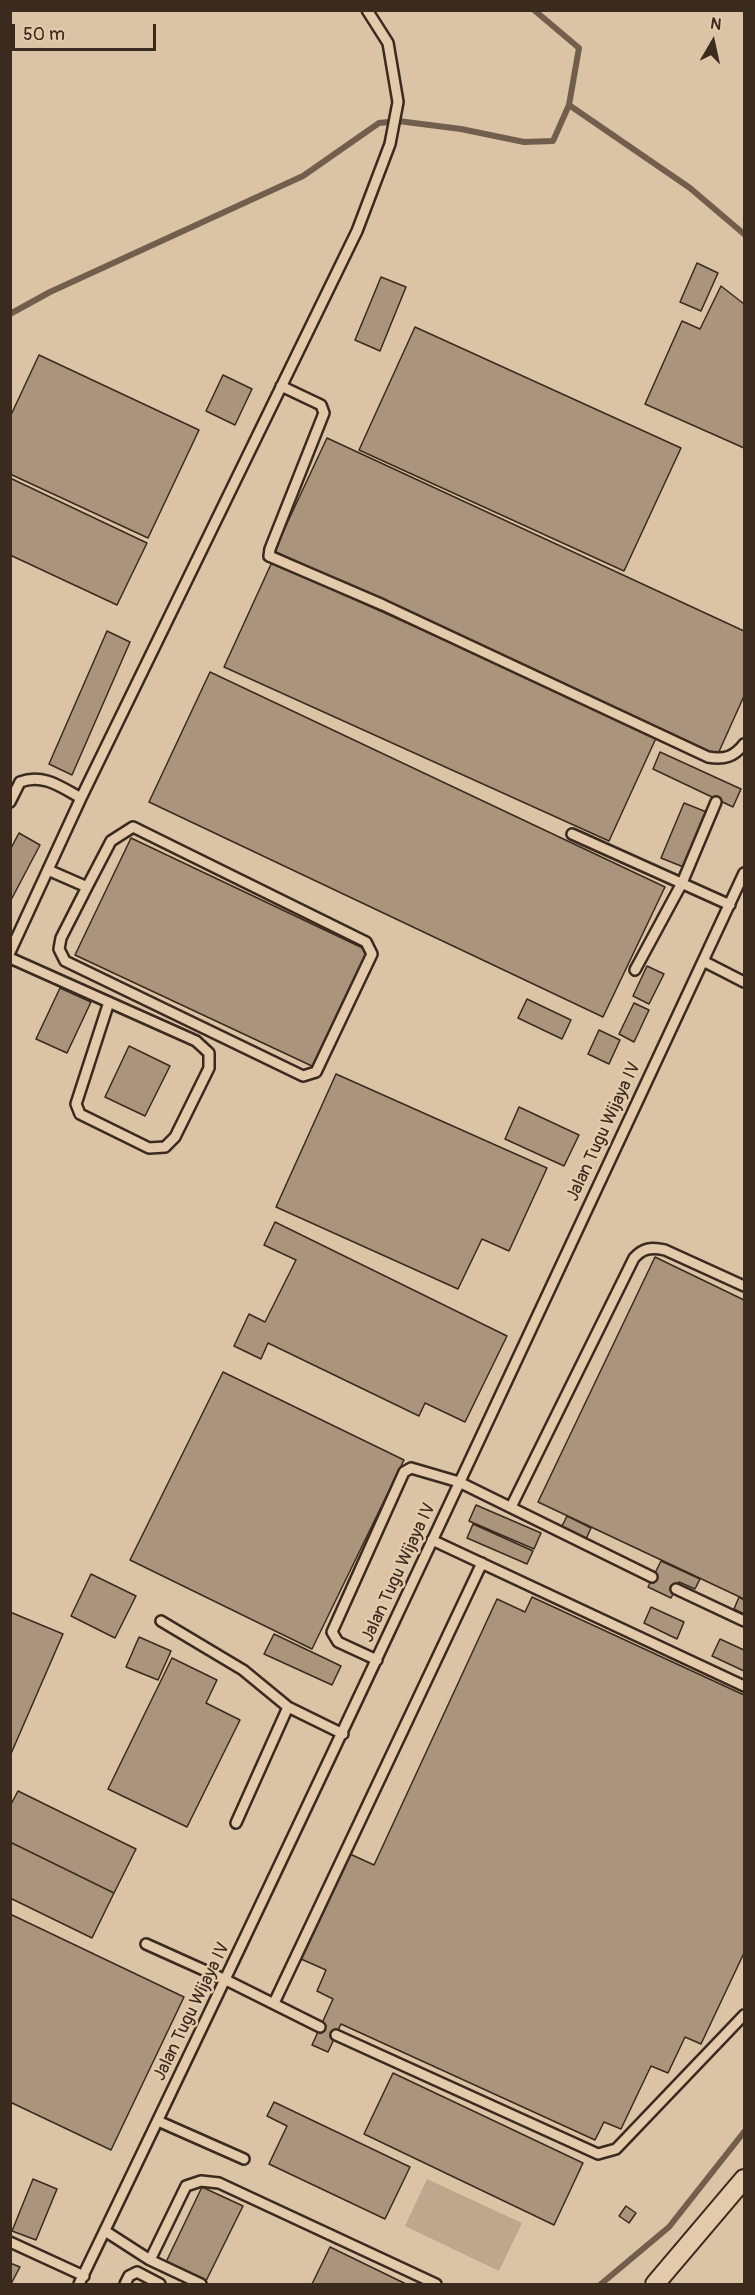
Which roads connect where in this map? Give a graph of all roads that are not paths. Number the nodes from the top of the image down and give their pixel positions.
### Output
1 (368, 10) edge
2 (281, 386) junction
3 (744, 744) edge
4 (81, 798) junction
5 (10, 802) edge
6 (716, 802) dead end
7 (572, 834) dead end
8 (48, 870) junction
9 (744, 873) edge
10 (682, 882) junction
11 (87, 887) junction
12 (730, 905) junction
13 (10, 951) edge
14 (10, 958) edge
15 (703, 961) junction
16 (635, 970) dead end
17 (744, 982) edge
18 (109, 1002) junction
19 (744, 1286) edge
20 (459, 1482) junction
21 (511, 1507) junction
22 (432, 1540) junction
23 (482, 1563) junction
24 (652, 1577) dead end
25 (676, 1589) dead end
26 (161, 1621) dead end
27 (744, 1621) edge
28 (377, 1660) junction
29 (744, 1686) edge
30 (288, 1707) junction
31 (343, 1734) junction
32 (236, 1823) dead end
33 (146, 1944) dead end
34 (226, 1980) junction
35 (274, 2003) junction
36 (744, 2015) edge
37 (320, 2027) dead end
38 (336, 2035) dead end
39 (158, 2121) junction
40 (244, 2159) dead end
41 (744, 2180) edge
42 (105, 2230) junction
43 (10, 2242) edge
44 (150, 2259) junction
45 (81, 2280) edge
46 (125, 2284) edge
47 (160, 2284) edge
48 (201, 2284) edge
49 (436, 2284) edge
50 (655, 2284) edge

1 - 2 lane
2 - 3 lane
2 - 4 lane
4 - 5 lane
4 - 8 lane
6 - 10 lane
7 - 10 lane
8 - 11 lane
8 - 13 lane
9 - 12 lane, Jalan Tugu Wijaya IV
10 - 12 lane
10 - 16 lane
11 - 11 lane
12 - 15 lane, Jalan Tugu Wijaya IV
14 - 18 lane
15 - 17 lane
15 - 20 lane, Jalan Tugu Wijaya IV
18 - 18 lane
19 - 21 lane
20 - 21 lane
20 - 22 lane, Jalan Tugu Wijaya IV
20 - 28 lane
21 - 24 lane
22 - 23 lane
22 - 28 lane, Jalan Tugu Wijaya IV
23 - 29 lane
23 - 35 lane
25 - 27 lane
26 - 30 lane
28 - 31 lane, Jalan Tugu Wijaya IV
30 - 31 lane
30 - 32 lane
31 - 34 lane, Jalan Tugu Wijaya IV
33 - 34 lane
34 - 35 lane
34 - 39 lane, Jalan Tugu Wijaya IV
35 - 37 lane
36 - 38 lane
39 - 40 lane
39 - 42 lane, Jalan Tugu Wijaya IV
41 - 50 street
42 - 44 lane
42 - 45 lane, Jalan Tugu Wijaya IV
43 - 45 lane
44 - 48 lane
44 - 49 lane
46 - 47 lane

